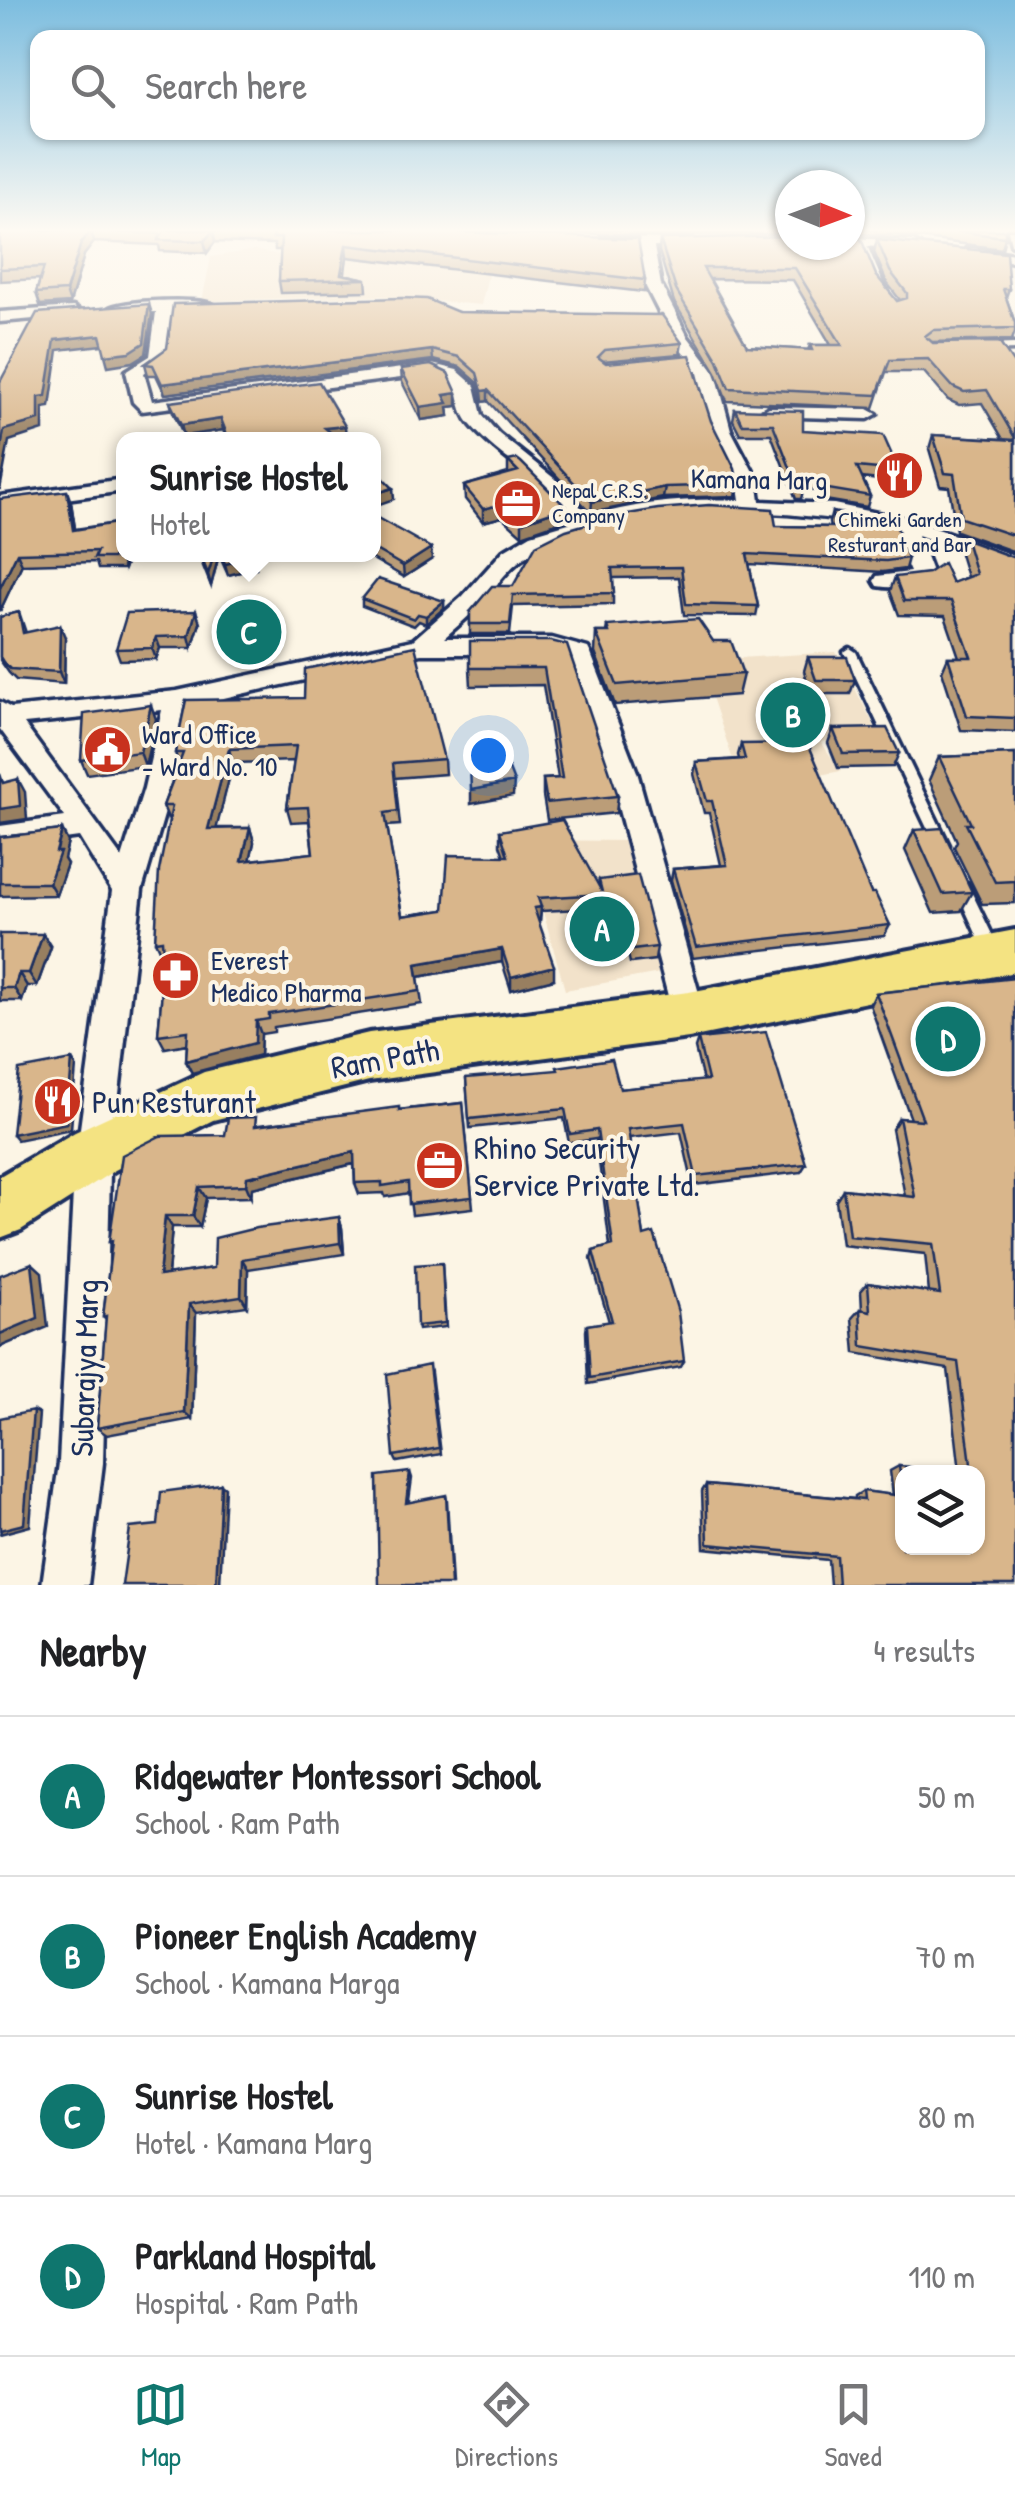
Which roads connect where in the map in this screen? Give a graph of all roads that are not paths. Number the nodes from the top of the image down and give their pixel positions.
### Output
1 (658, 304) edge
2 (165, 305) junction
3 (227, 306) edge
4 (0, 318) edge
5 (1015, 347) edge
6 (963, 348) edge
7 (736, 411) junction
8 (868, 414) dead end
9 (116, 486) edge
10 (0, 502) edge
11 (752, 506) junction
12 (585, 524) junction
13 (915, 527) junction
14 (1015, 563) edge
15 (885, 581) dead end
16 (421, 646) junction
17 (850, 652) dead end
18 (177, 700) junction
19 (3, 714) edge
20 (86, 825) junction
21 (0, 837) edge
22 (126, 890) junction
23 (1004, 952) edge
24 (689, 1015) junction
25 (95, 1151) junction
26 (0, 1209) edge
27 (65, 1585) edge

1 - 7 street
2 - 3 street
2 - 4 street
2 - 12 street
5 - 6 lane
7 - 8 street
7 - 11 street
9 - 10 street
11 - 12 street, Kamana Marg
11 - 13 street, Kamana Marg
12 - 16 street, Kamana Marg
13 - 14 street, Kamana Marg
13 - 15 street
16 - 18 street, Kamana Marg
16 - 24 street
17 - 23 lane
18 - 19 street, Kamana Marg
18 - 22 street, Subarajya Marg
19 - 20 street
20 - 21 street
20 - 22 street
22 - 25 street, Subarajya Marg
23 - 24 main road, Ram Path
24 - 25 main road, Ram Path
25 - 26 main road, Ram Path
25 - 27 street, Subarajya Marg

